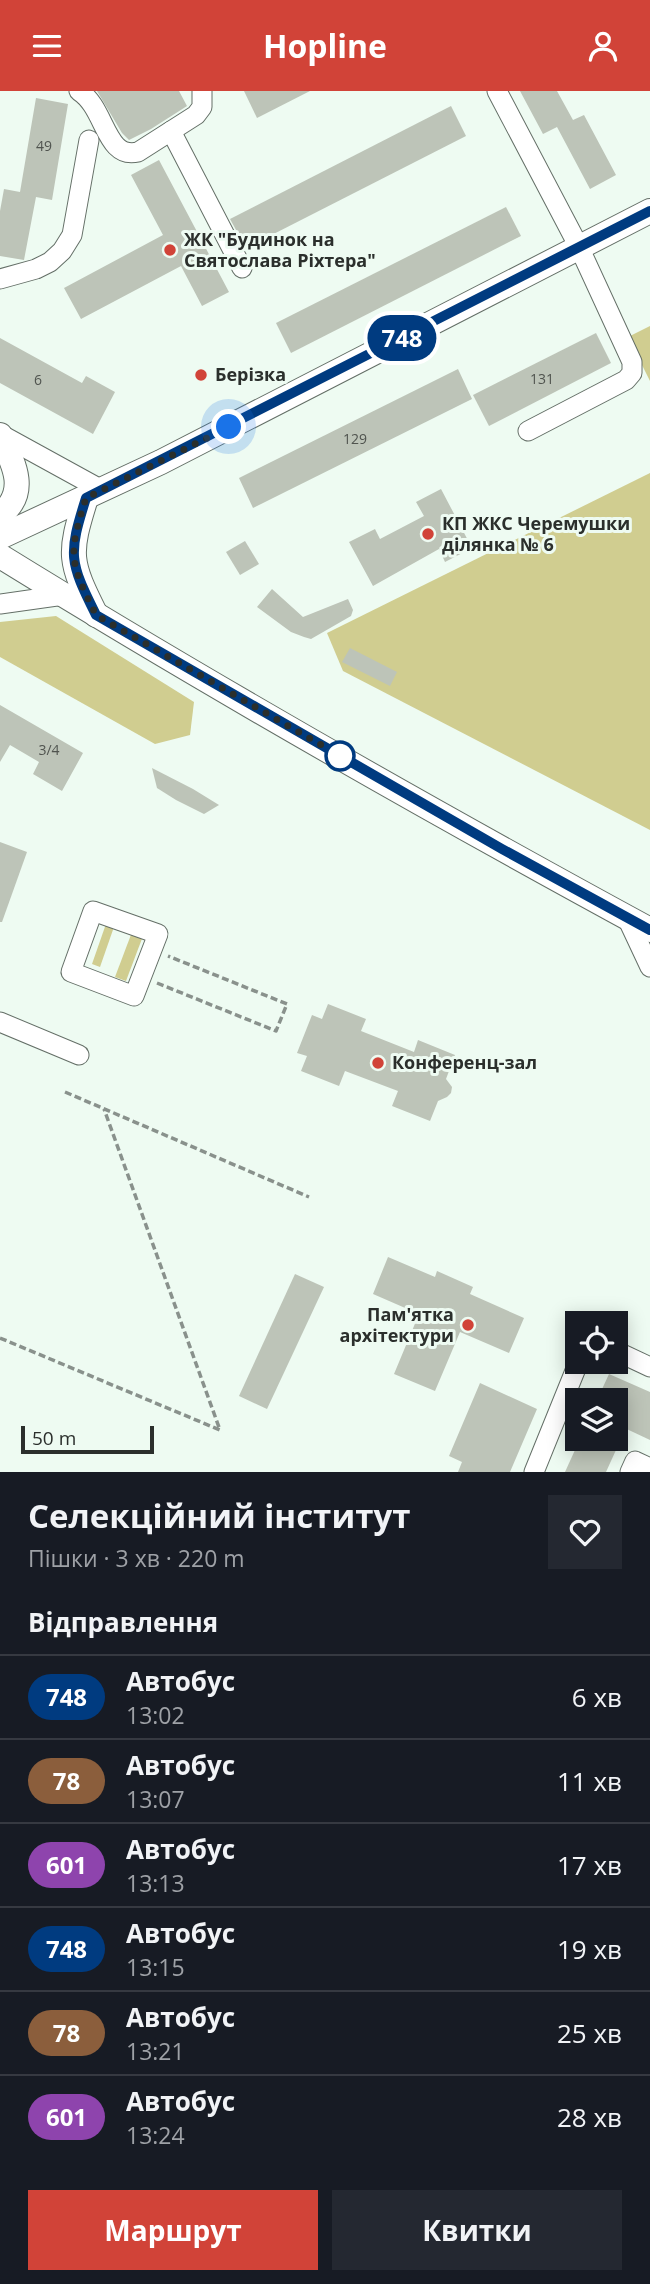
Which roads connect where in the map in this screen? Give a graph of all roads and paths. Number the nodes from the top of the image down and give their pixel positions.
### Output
1 (79, 91) edge
2 (202, 91) edge
3 (497, 91) edge
4 (171, 131) junction
5 (89, 139) dead end
6 (650, 211) edge
7 (579, 247) junction
8 (242, 268) dead end
9 (0, 279) edge
10 (528, 431) dead end
11 (0, 434) edge
12 (94, 494) junction
13 (0, 515) edge
14 (0, 537) edge
15 (0, 556) edge
16 (64, 595) junction
17 (0, 604) edge
18 (96, 615) junction
19 (627, 918) junction
20 (650, 930) edge
21 (152, 950) junction
22 (650, 967) edge
23 (142, 977) junction
24 (0, 1022) edge
25 (79, 1055) dead end
26 (65, 1092) dead end
27 (104, 1109) junction
28 (309, 1197) dead end
29 (0, 1338) edge
30 (628, 1357) edge
31 (650, 1367) edge
32 (574, 1374) edge
33 (650, 1468) edge
34 (534, 1472) edge
35 (630, 1472) edge

1 - 4 street
2 - 4 street
3 - 7 street
4 - 8 street
5 - 9 street
6 - 7 main road
7 - 10 street
7 - 12 main road
11 - 12 street
11 - 13 main road
12 - 14 main road
12 - 18 main road
15 - 16 main road
16 - 17 street
16 - 18 main road
18 - 19 main road
19 - 20 main road
19 - 22 street
21 - 23 street
21 - 23 street
21 - 23 path
24 - 25 street
26 - 27 path
27 - 28 path
27 - 29 path
30 - 31 street
32 - 34 street
33 - 35 street

